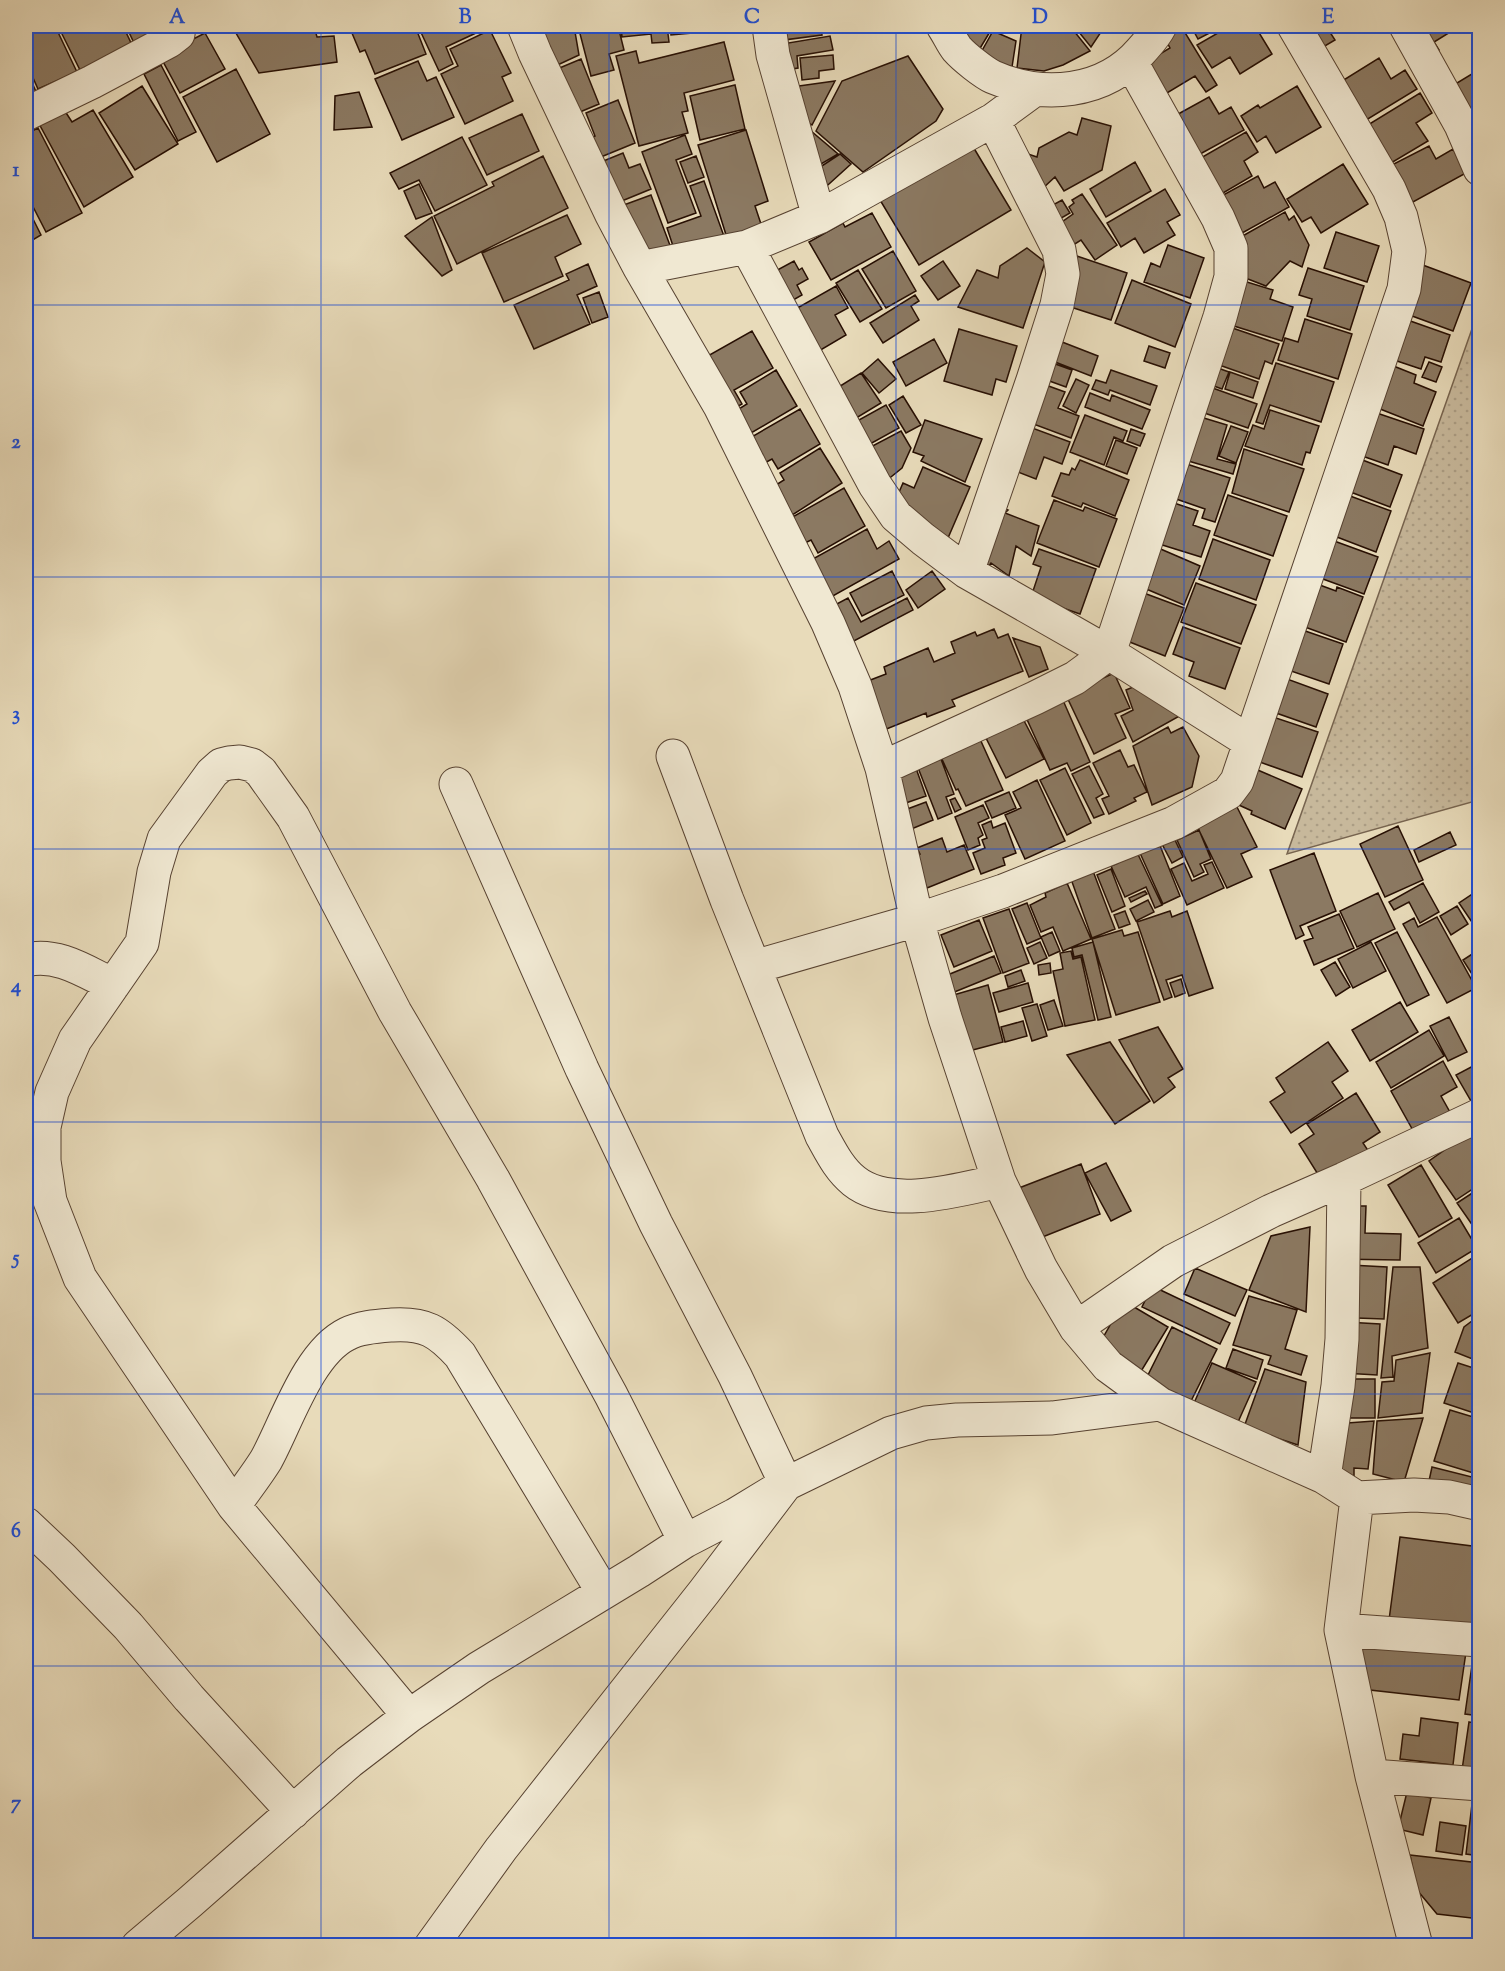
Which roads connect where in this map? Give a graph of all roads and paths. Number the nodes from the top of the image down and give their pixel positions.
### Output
1 (179, 26) edge
2 (524, 26) edge
3 (769, 26) edge
4 (943, 26) edge
5 (1160, 26) edge
6 (1294, 26) edge
7 (1406, 26) edge
8 (1131, 62) junction
9 (1034, 90) junction
10 (26, 114) edge
11 (993, 120) junction
12 (1479, 169) edge
13 (819, 217) junction
14 (747, 247) junction
15 (640, 268) junction
16 (968, 572) junction
17 (1109, 653) junction
18 (1250, 742) junction
19 (673, 756) dead end
20 (882, 768) junction
21 (456, 784) dead end
22 (917, 920) junction
23 (26, 960) edge
24 (754, 967) junction
25 (113, 985) junction
26 (1479, 1115) edge
27 (1344, 1179) junction
28 (999, 1181) junction
29 (1076, 1328) junction
30 (1160, 1404) junction
31 (1324, 1477) junction
32 (786, 1484) junction
33 (1357, 1498) junction
34 (1479, 1504) edge
35 (234, 1506) junction
36 (26, 1524) edge
37 (685, 1541) junction
38 (603, 1592) junction
39 (1341, 1629) junction
40 (1479, 1640) edge
41 (409, 1716) junction
42 (1372, 1776) junction
43 (1479, 1784) edge
44 (293, 1812) junction
45 (138, 1946) edge
46 (431, 1946) edge
47 (1416, 1946) edge

1 - 10 street
2 - 15 street
3 - 13 street
4 - 9 street
5 - 8 street
6 - 18 street
7 - 12 street
8 - 9 street
8 - 17 street
9 - 11 street
11 - 13 street
11 - 16 street
13 - 14 street
14 - 15 street
14 - 16 street
15 - 20 street
16 - 17 street
17 - 18 street
17 - 20 street
18 - 22 street
19 - 24 street
20 - 22 street
21 - 32 street
22 - 24 street
22 - 28 street
23 - 25 street
24 - 28 street
25 - 35 street
25 - 37 street
26 - 27 street
27 - 29 street
27 - 31 street
28 - 29 street
29 - 30 street
30 - 31 street
30 - 32 street
31 - 33 street
32 - 37 street
32 - 46 street
33 - 34 street
33 - 39 street
35 - 38 street
35 - 41 street
36 - 44 street
37 - 38 street
38 - 41 street
39 - 40 street
39 - 42 street
41 - 44 street
42 - 43 street
42 - 47 street
44 - 45 street

